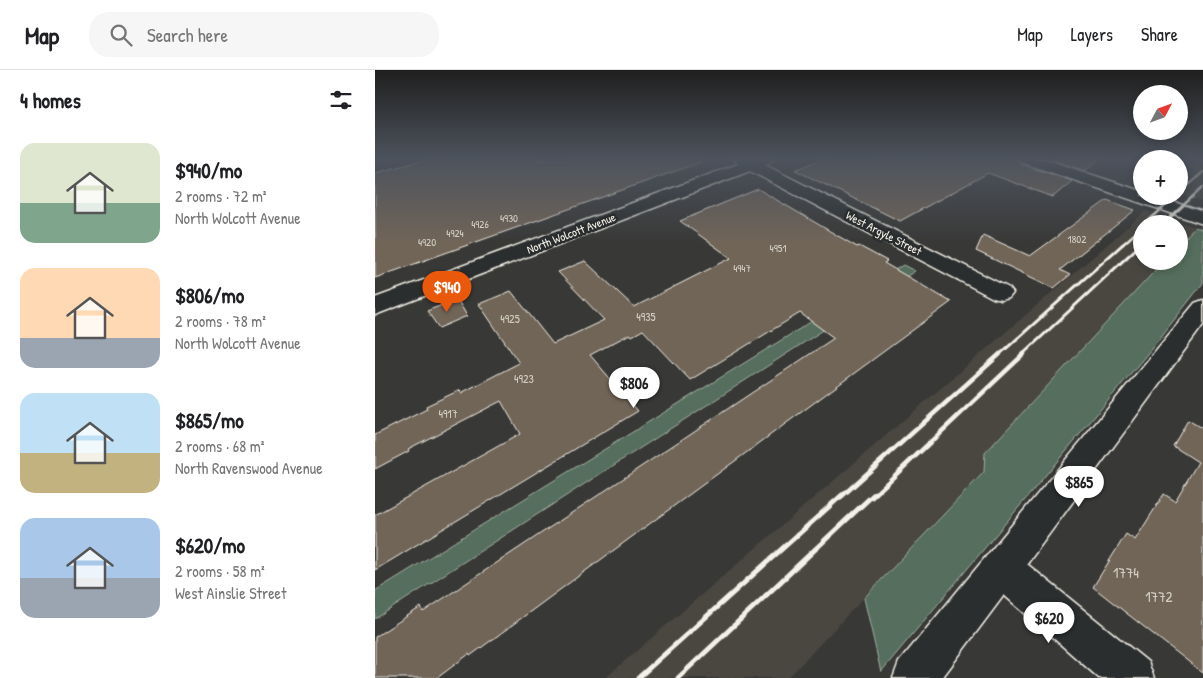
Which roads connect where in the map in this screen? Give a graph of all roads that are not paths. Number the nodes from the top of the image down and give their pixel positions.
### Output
1 (685, 187) edge
2 (803, 187) edge
3 (1110, 187) edge
4 (1130, 187) edge
5 (1124, 192) junction
6 (1203, 218) edge
7 (1001, 293) dead end
8 (375, 307) edge
9 (1203, 308) edge
10 (1001, 567) junction
11 (915, 678) edge
12 (1132, 678) edge

1 - 8 street, North Wolcott Avenue
2 - 7 street, West Argyle Street
3 - 5 street
4 - 5 street
5 - 6 street
9 - 10 street
10 - 11 street
10 - 12 street

